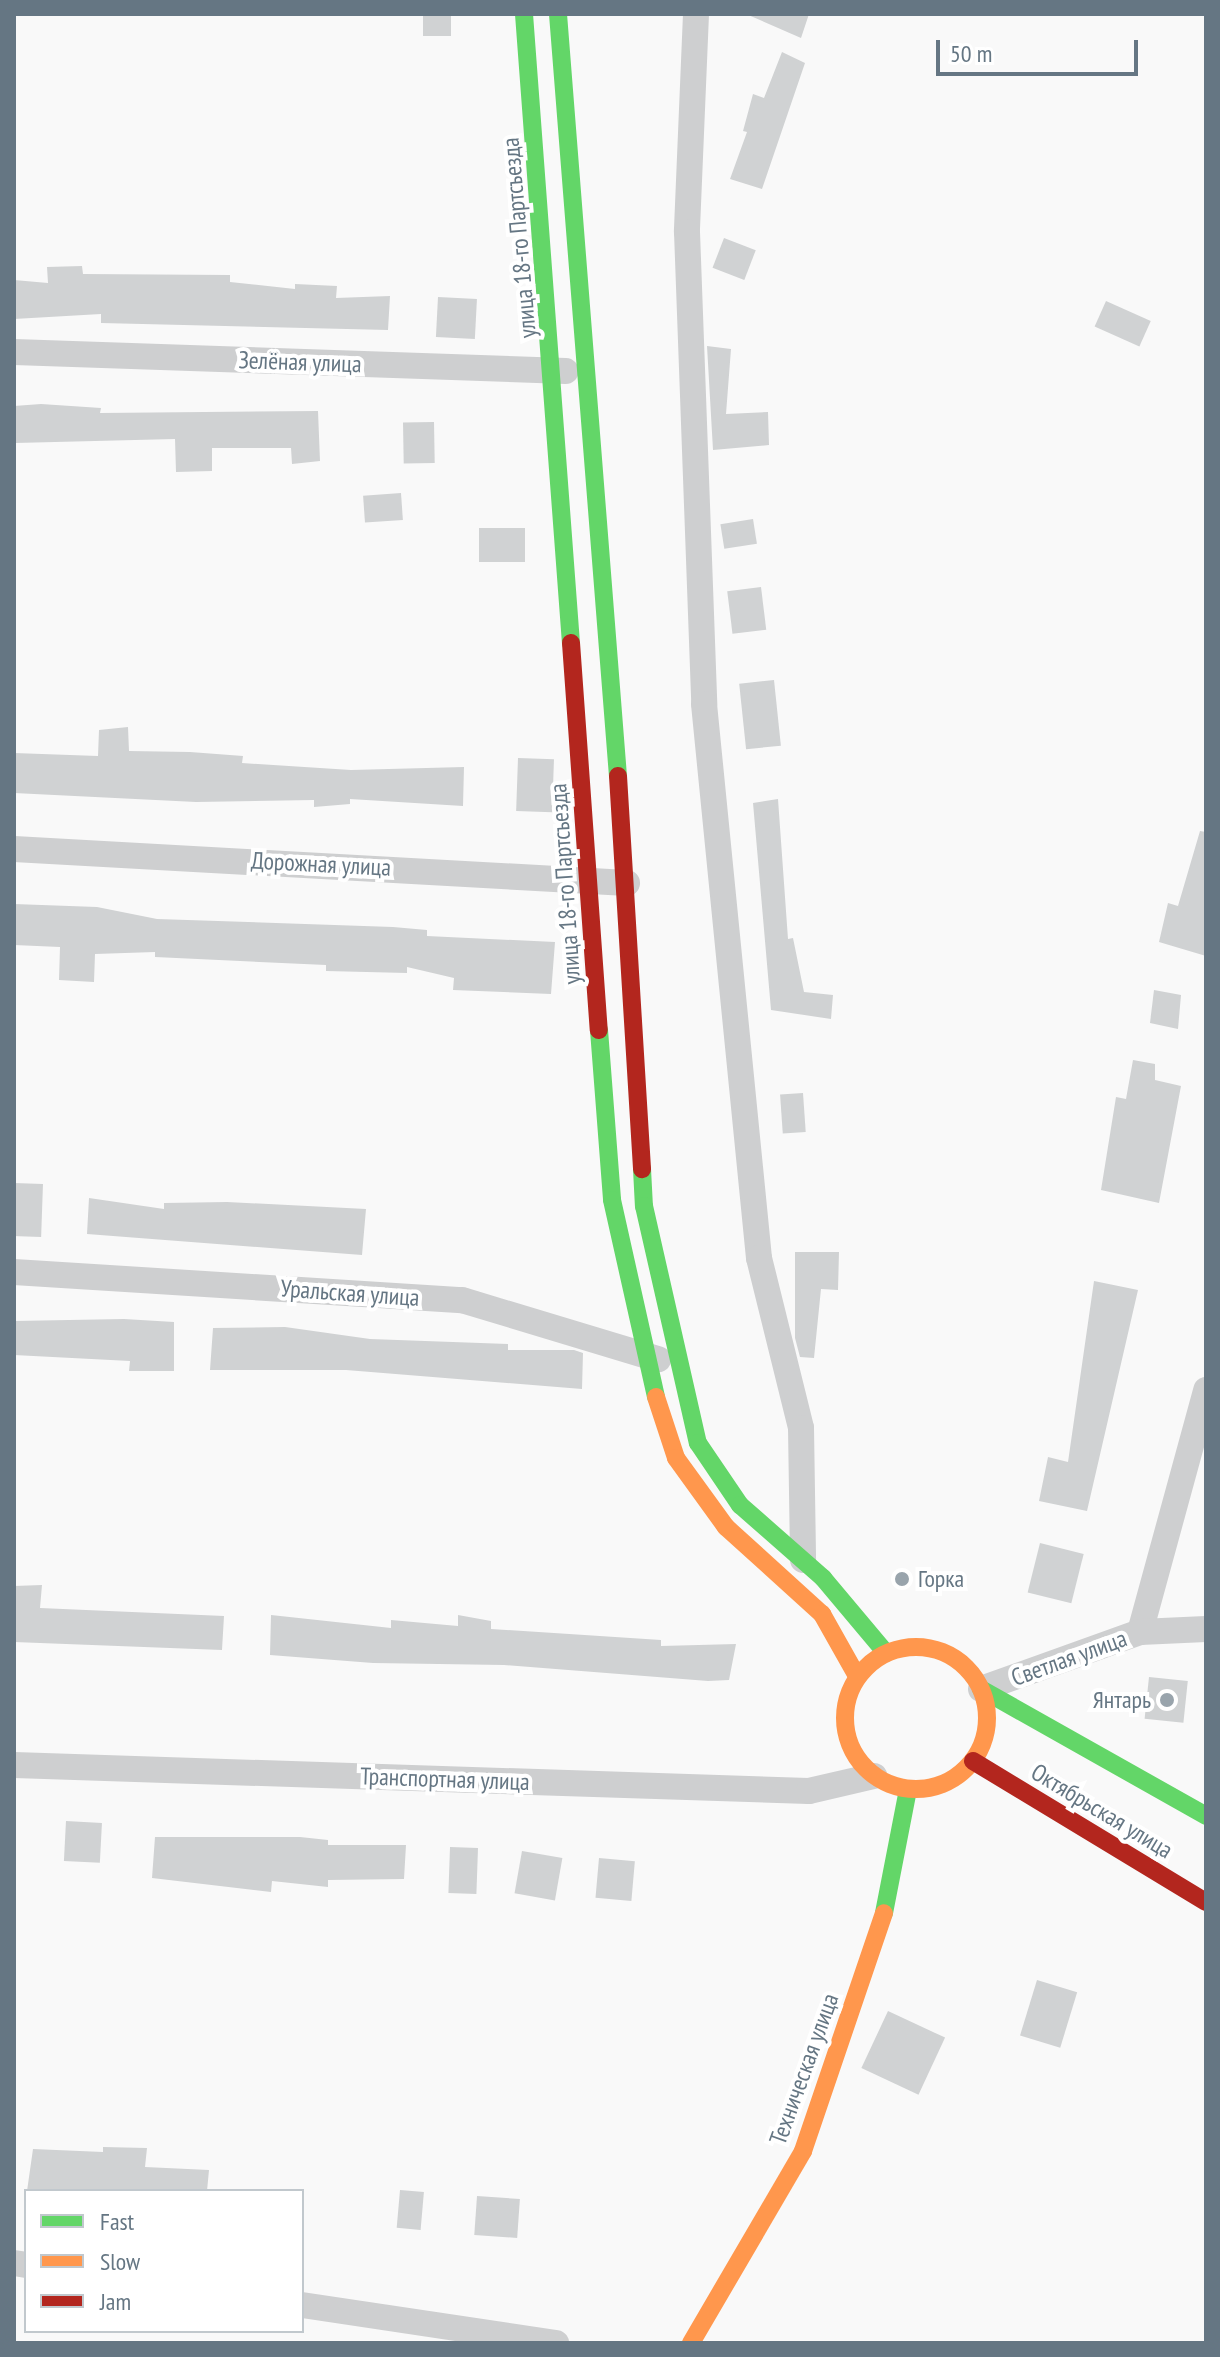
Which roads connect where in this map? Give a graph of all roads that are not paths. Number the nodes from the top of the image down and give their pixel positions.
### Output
1 (524, 14) edge
2 (558, 14) edge
3 (696, 14) edge
4 (14, 352) edge
5 (554, 371) junction
6 (585, 372) junction
7 (14, 849) edge
8 (588, 877) junction
9 (627, 883) junction
10 (14, 1272) edge
11 (646, 1355) junction
12 (677, 1366) junction
13 (1206, 1390) edge
14 (803, 1560) junction
15 (1206, 1629) edge
16 (1140, 1632) junction
17 (886, 1653) junction
18 (857, 1676) junction
19 (981, 1689) junction
20 (973, 1761) junction
21 (14, 1765) edge
22 (874, 1776) junction
23 (908, 1790) junction
24 (1206, 1816) edge
25 (1206, 1902) edge
26 (304, 2305) edge
27 (556, 2343) edge
28 (691, 2343) edge

1 - 5 main road, улица 18-го Партсъезда
2 - 6 main road
3 - 14 street
4 - 5 street, Зелёная улица
5 - 6 street, Зелёная улица
5 - 8 main road, улица 18-го Партсъезда
6 - 9 main road
7 - 8 street, Дорожная улица
8 - 9 street, Дорожная улица
8 - 11 main road, улица 18-го Партсъезда
9 - 12 main road
10 - 11 street, Уральская улица
11 - 12 street, Уральская улица
11 - 18 main road, улица 18-го Партсъезда
12 - 14 main road
13 - 16 street
14 - 17 main road
15 - 16 street, Светлая улица
16 - 19 street, Светлая улица
17 - 18 main road
17 - 19 main road
18 - 22 main road
19 - 20 main road
19 - 24 main road
20 - 23 main road
20 - 25 main road, Октябрьская улица
21 - 22 street, Транспортная улица
22 - 23 main road
23 - 28 main road, Техническая улица
26 - 27 street

